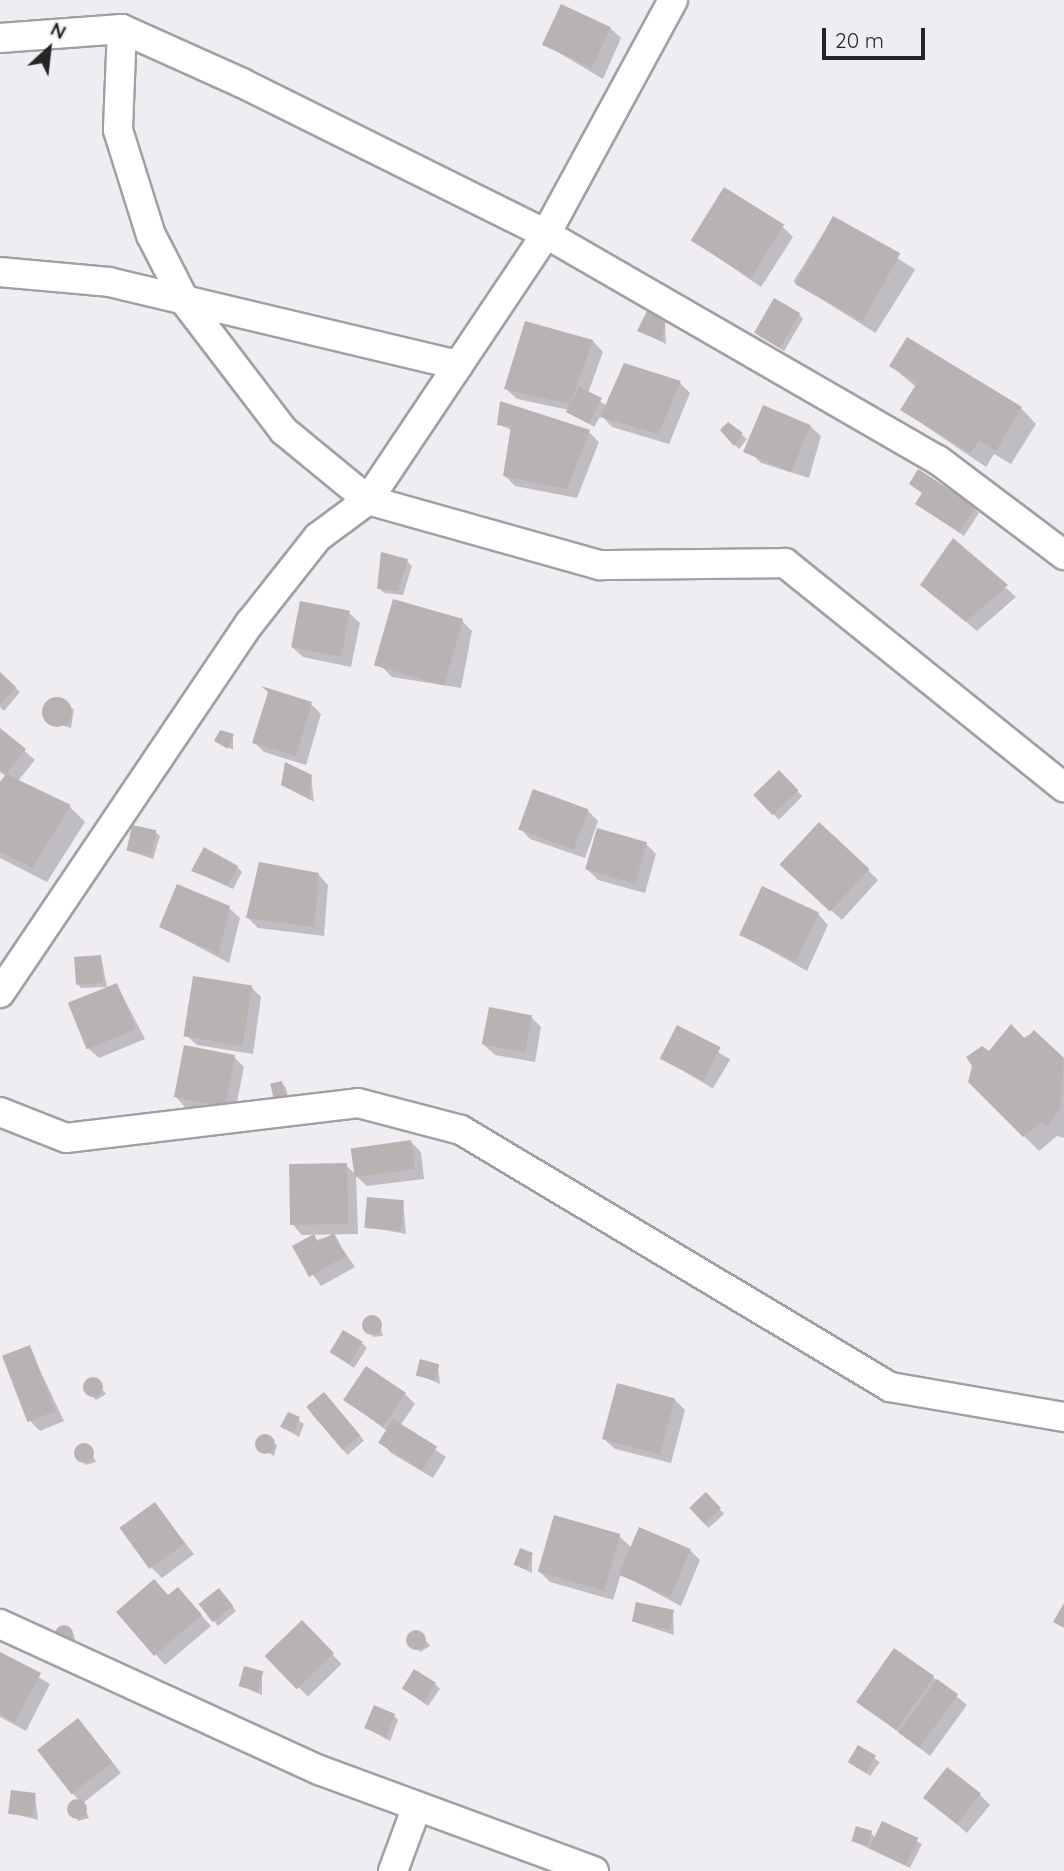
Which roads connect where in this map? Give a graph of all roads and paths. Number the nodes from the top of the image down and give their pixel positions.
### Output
1 (673, 0) edge
2 (122, 29) junction
3 (0, 38) edge
4 (546, 234) junction
5 (0, 272) edge
6 (186, 303) junction
7 (458, 365) junction
8 (368, 500) junction
9 (1064, 555) edge
10 (1064, 787) edge
11 (0, 993) edge
12 (0, 1112) edge
13 (1064, 1417) edge
14 (0, 1624) edge
15 (417, 1806) junction
16 (393, 1871) edge
17 (594, 1871) edge

1 - 4 street
2 - 3 street
2 - 4 street
2 - 6 street
4 - 7 street
4 - 9 street
5 - 6 street
6 - 7 street
6 - 8 street
7 - 8 street
8 - 10 street
8 - 11 street
12 - 13 street
14 - 15 street
15 - 16 street
15 - 17 street

